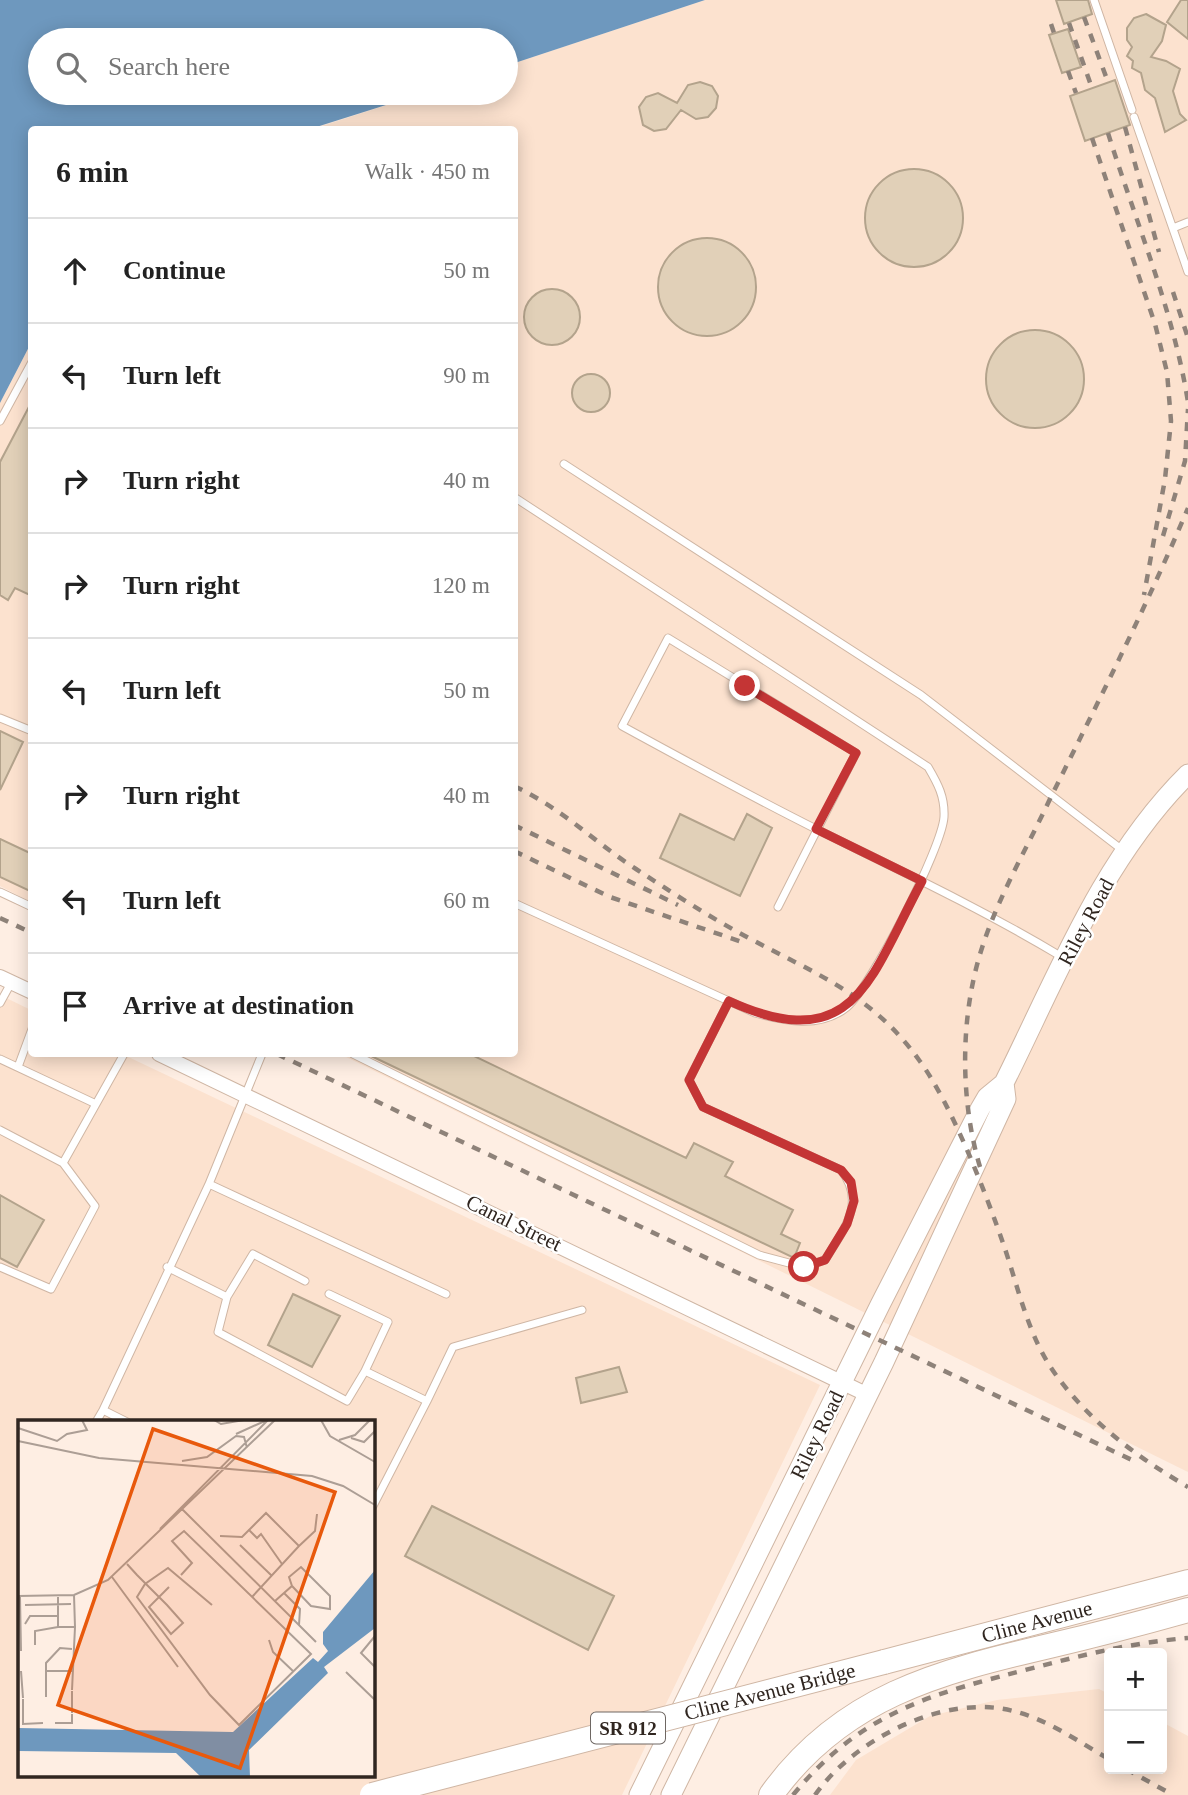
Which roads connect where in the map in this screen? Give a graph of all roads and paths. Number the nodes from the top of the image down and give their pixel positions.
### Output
1 (1094, 0) edge
2 (1188, 222) edge
3 (1173, 228) junction
4 (1188, 272) edge
5 (28, 369) edge
6 (0, 421) edge
7 (564, 464) dead end
8 (518, 499) edge
9 (0, 718) edge
10 (28, 730) edge
11 (1188, 774) edge
12 (816, 829) junction
13 (1125, 852) junction
14 (922, 881) junction
15 (0, 892) edge
16 (28, 905) edge
17 (518, 905) edge
18 (778, 907) dead end
19 (1066, 959) junction
20 (6, 980) edge
21 (28, 990) edge
22 (729, 1001) junction
23 (0, 1003) edge
24 (28, 1040) edge
25 (122, 1057) edge
26 (165, 1057) edge
27 (261, 1057) edge
28 (359, 1057) edge
29 (0, 1059) edge
30 (18, 1067) junction
31 (1004, 1083) junction
32 (247, 1096) junction
33 (96, 1104) junction
34 (0, 1130) edge
35 (64, 1163) junction
36 (209, 1184) junction
37 (0, 1267) edge
38 (167, 1267) junction
39 (304, 1281) dead end
40 (329, 1294) dead end
41 (446, 1294) dead end
42 (227, 1297) junction
43 (582, 1310) dead end
44 (365, 1371) junction
45 (843, 1381) junction
46 (868, 1395) junction
47 (427, 1401) junction
48 (103, 1410) junction
49 (97, 1420) edge
50 (123, 1420) edge
51 (374, 1504) edge
52 (1188, 1582) edge
53 (1188, 1611) edge
54 (884, 1661) joint
55 (372, 1795) edge
56 (639, 1795) edge
57 (671, 1795) edge
58 (771, 1795) edge

1 - 3 lane
2 - 3 lane
3 - 4 lane
5 - 6 lane
7 - 13 lane
8 - 14 lane
9 - 10 lane
11 - 13 main road, Riley Road
12 - 12 lane
12 - 14 lane
12 - 18 lane
13 - 19 main road, Riley Road
14 - 19 lane
14 - 22 lane
15 - 16 lane
17 - 22 lane
19 - 31 main road, Riley Road
20 - 21 street
20 - 23 lane
22 - 28 lane
24 - 30 lane
25 - 33 lane
26 - 32 street, Canal Street
27 - 32 lane
29 - 30 lane
30 - 33 lane
31 - 45 main road, Riley Road
31 - 46 main road, Riley Road
32 - 36 lane
32 - 45 street, Canal Street
33 - 35 lane
34 - 35 lane
35 - 37 lane
36 - 38 lane
36 - 41 lane
38 - 42 lane
38 - 48 lane
39 - 42 lane
40 - 44 lane
42 - 44 lane
43 - 47 lane
44 - 47 lane
45 - 46 street, Canal Street
45 - 56 main road, Riley Road
46 - 57 main road, Riley Road
47 - 51 lane
48 - 49 lane
48 - 50 lane
52 - 54 highway, Cline Avenue / SR 912
53 - 58 highway
54 - 55 highway, Cline Avenue Bridge / SR 912, bridge

